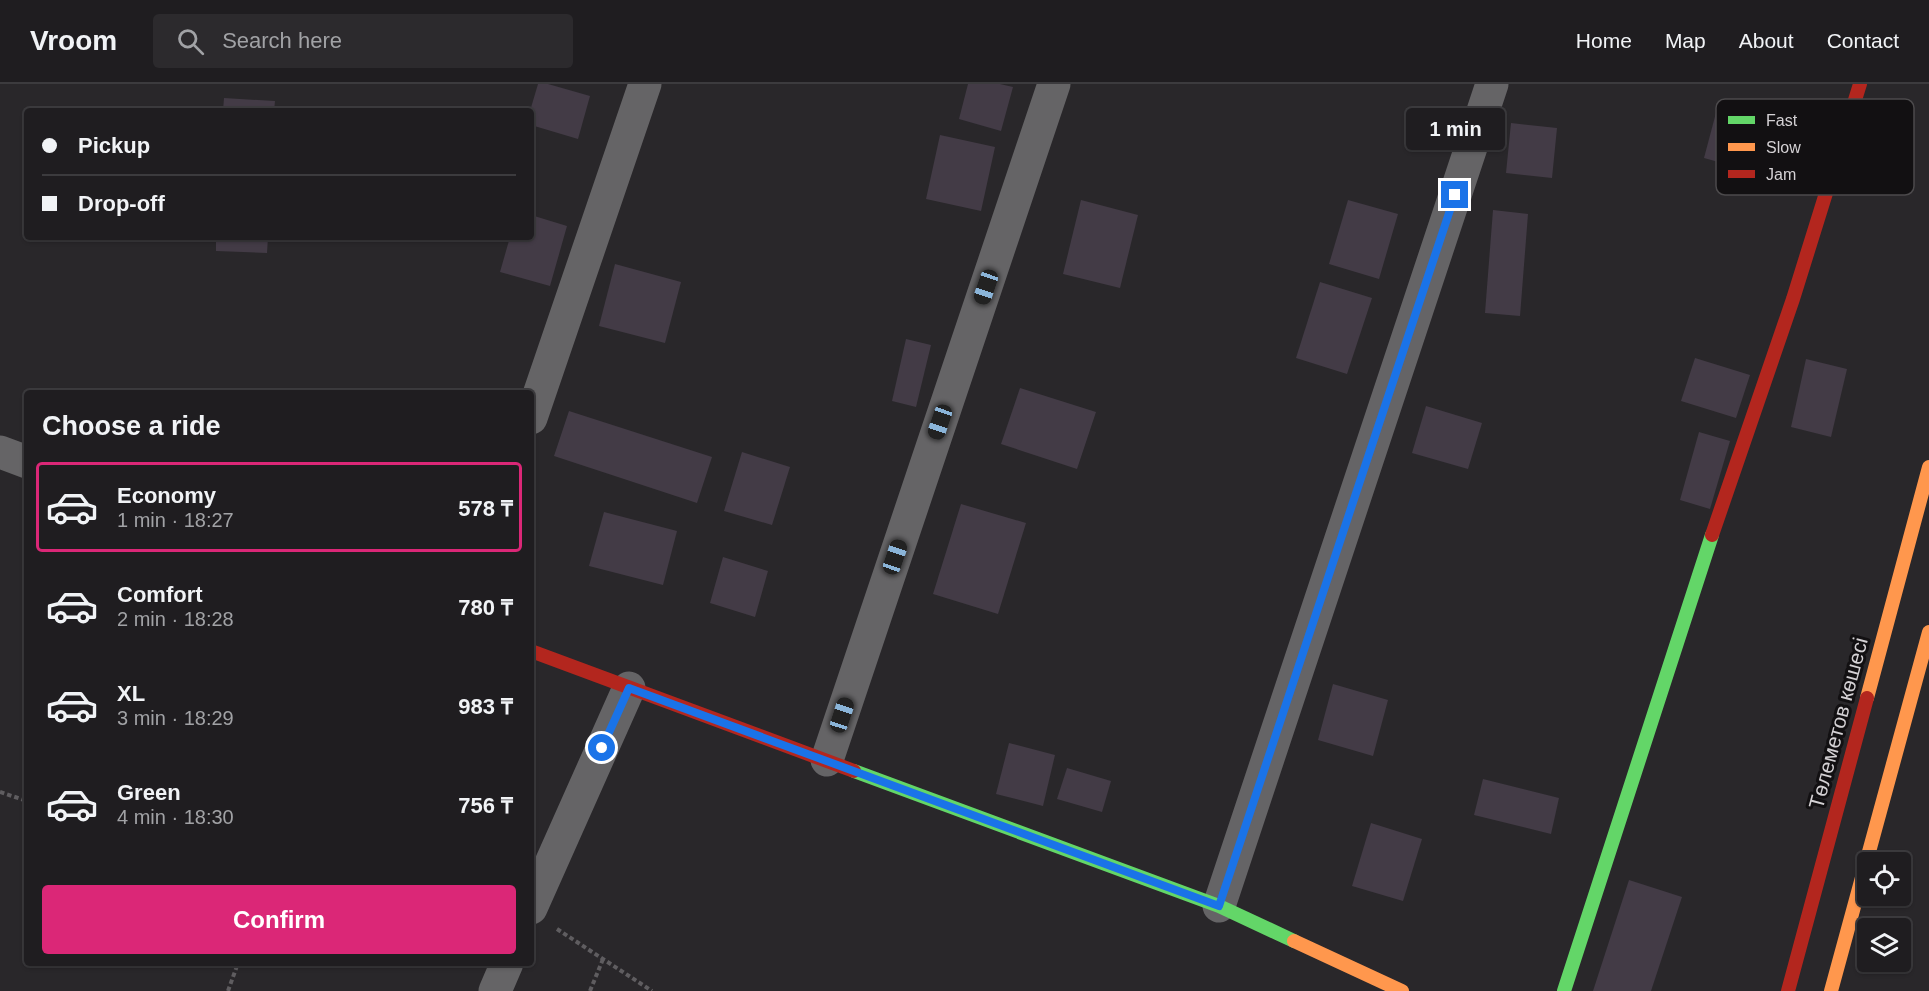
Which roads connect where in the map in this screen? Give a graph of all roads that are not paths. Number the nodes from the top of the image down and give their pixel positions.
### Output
1 (645, 84) edge
2 (1054, 84) edge
3 (1492, 84) edge
4 (1860, 84) edge
5 (1855, 99) edge
6 (1825, 195) edge
7 (534, 409) edge
8 (0, 452) edge
9 (24, 461) edge
10 (1929, 467) edge
11 (1929, 632) edge
12 (534, 652) edge
13 (629, 688) junction
14 (826, 760) junction
15 (1219, 906) junction
16 (540, 916) edge
17 (506, 966) edge
18 (495, 991) edge
19 (1402, 991) edge
20 (1564, 991) edge
21 (1788, 991) edge
22 (1831, 991) edge

1 - 7 street
2 - 14 street
3 - 15 street
4 - 5 street
6 - 20 street
8 - 9 street
10 - 21 street, Төлеметов көшесі
11 - 22 street
12 - 13 street
13 - 14 street
13 - 16 street
14 - 15 street
15 - 19 street
17 - 18 street

